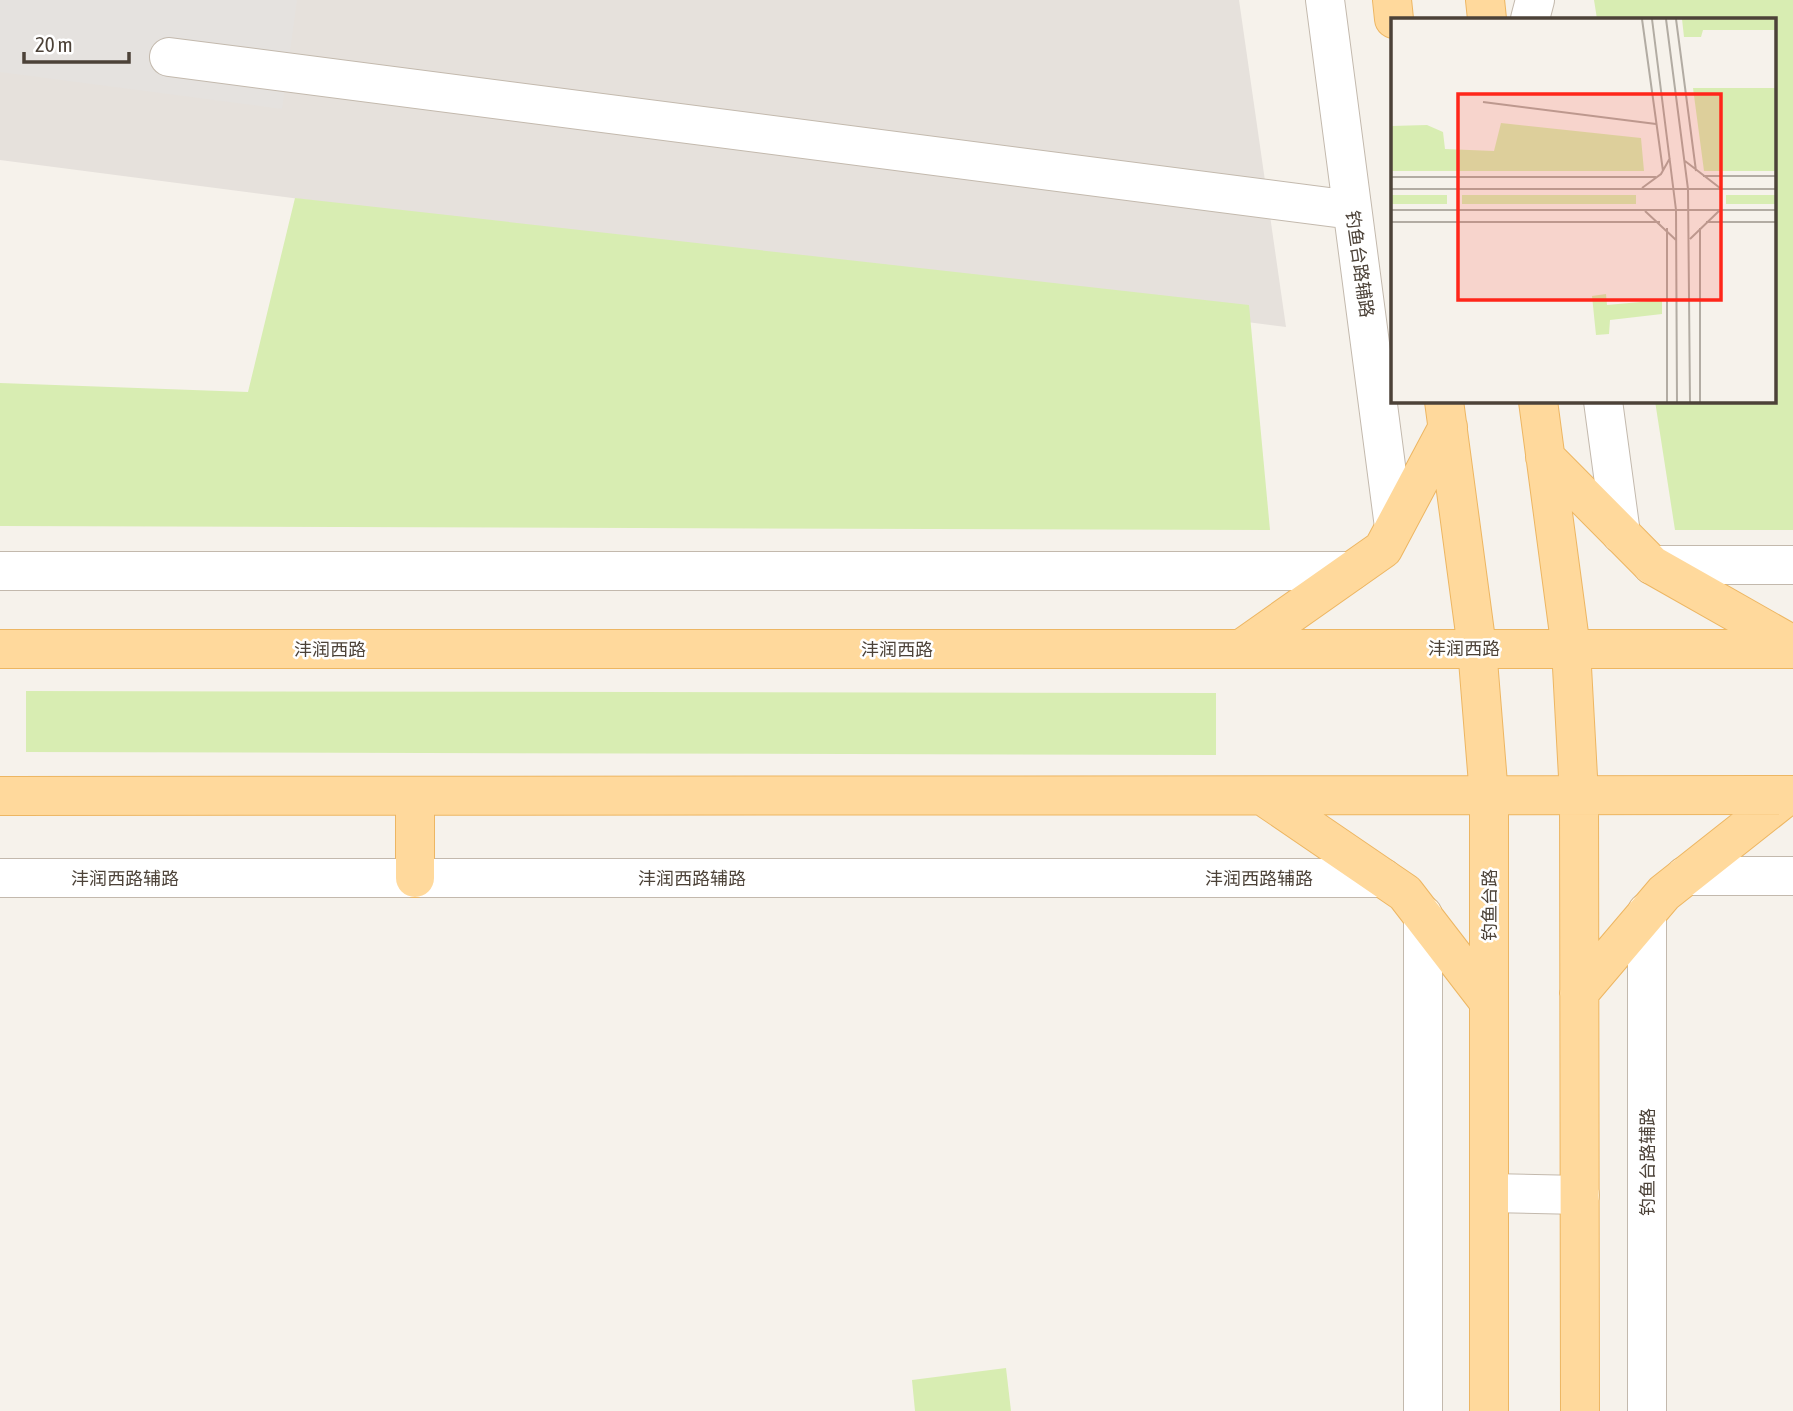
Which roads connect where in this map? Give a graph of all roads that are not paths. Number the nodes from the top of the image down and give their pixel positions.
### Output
1 (1325, 0) edge
2 (1392, 0) edge
3 (1485, 0) edge
4 (1535, 0) edge
5 (1550, 0) edge
6 (1394, 18) edge
7 (1487, 18) edge
8 (1530, 18) edge
9 (1553, 18) edge
10 (169, 57) dead end
11 (1352, 210) junction
12 (1538, 402) edge
13 (1603, 402) edge
14 (1446, 414) edge
15 (1545, 457) junction
16 (1394, 527) junction
17 (1621, 534) junction
18 (1652, 565) junction
19 (1793, 565) edge
20 (0, 571) edge
21 (1351, 571) junction
22 (1793, 647) edge
23 (1477, 648) junction
24 (0, 649) edge
25 (1241, 649) junction
26 (1571, 649) junction
27 (1579, 795) junction
28 (1790, 795) edge
29 (0, 796) edge
30 (415, 796) junction
31 (1263, 796) junction
32 (1489, 796) junction
33 (1685, 876) junction
34 (1793, 876) edge
35 (1383, 877) junction
36 (0, 878) edge
37 (415, 878) junction
38 (1647, 912) junction
39 (1423, 915) junction
40 (1579, 993) junction
41 (1489, 1002) junction
42 (1489, 1193) junction
43 (1580, 1195) junction
44 (1423, 1411) edge
45 (1489, 1411) edge
46 (1580, 1411) edge
47 (1647, 1411) edge

1 - 11 street, 钓鱼台路辅路
2 - 6 main road
3 - 7 main road
4 - 8 street
5 - 9 street
10 - 11 street
11 - 16 street, 钓鱼台路辅路
12 - 15 main road
13 - 17 street
14 - 16 main road
14 - 23 main road, 钓鱼台路
15 - 17 main road
15 - 26 main road
16 - 21 main road
17 - 18 main road
18 - 19 street
18 - 22 main road
20 - 21 street
21 - 25 main road
22 - 26 main road, 沣润西路
23 - 25 main road, 沣润西路
23 - 26 main road, 沣润西路
23 - 32 main road, 钓鱼台路
24 - 25 main road, 沣润西路
26 - 27 main road
27 - 28 main road
27 - 32 main road
27 - 40 main road
28 - 33 main road
29 - 30 main road
30 - 31 main road
30 - 37 main road
31 - 32 main road
31 - 35 main road
32 - 41 main road, 钓鱼台路
33 - 34 street
33 - 38 main road
35 - 37 street, 沣润西路辅路
35 - 39 main road
36 - 37 street, 沣润西路辅路
38 - 40 main road
38 - 47 street, 钓鱼台路辅路
39 - 41 main road
39 - 44 street
40 - 43 main road
41 - 42 main road, 钓鱼台路
42 - 43 street
42 - 45 main road, 钓鱼台路
43 - 46 main road

